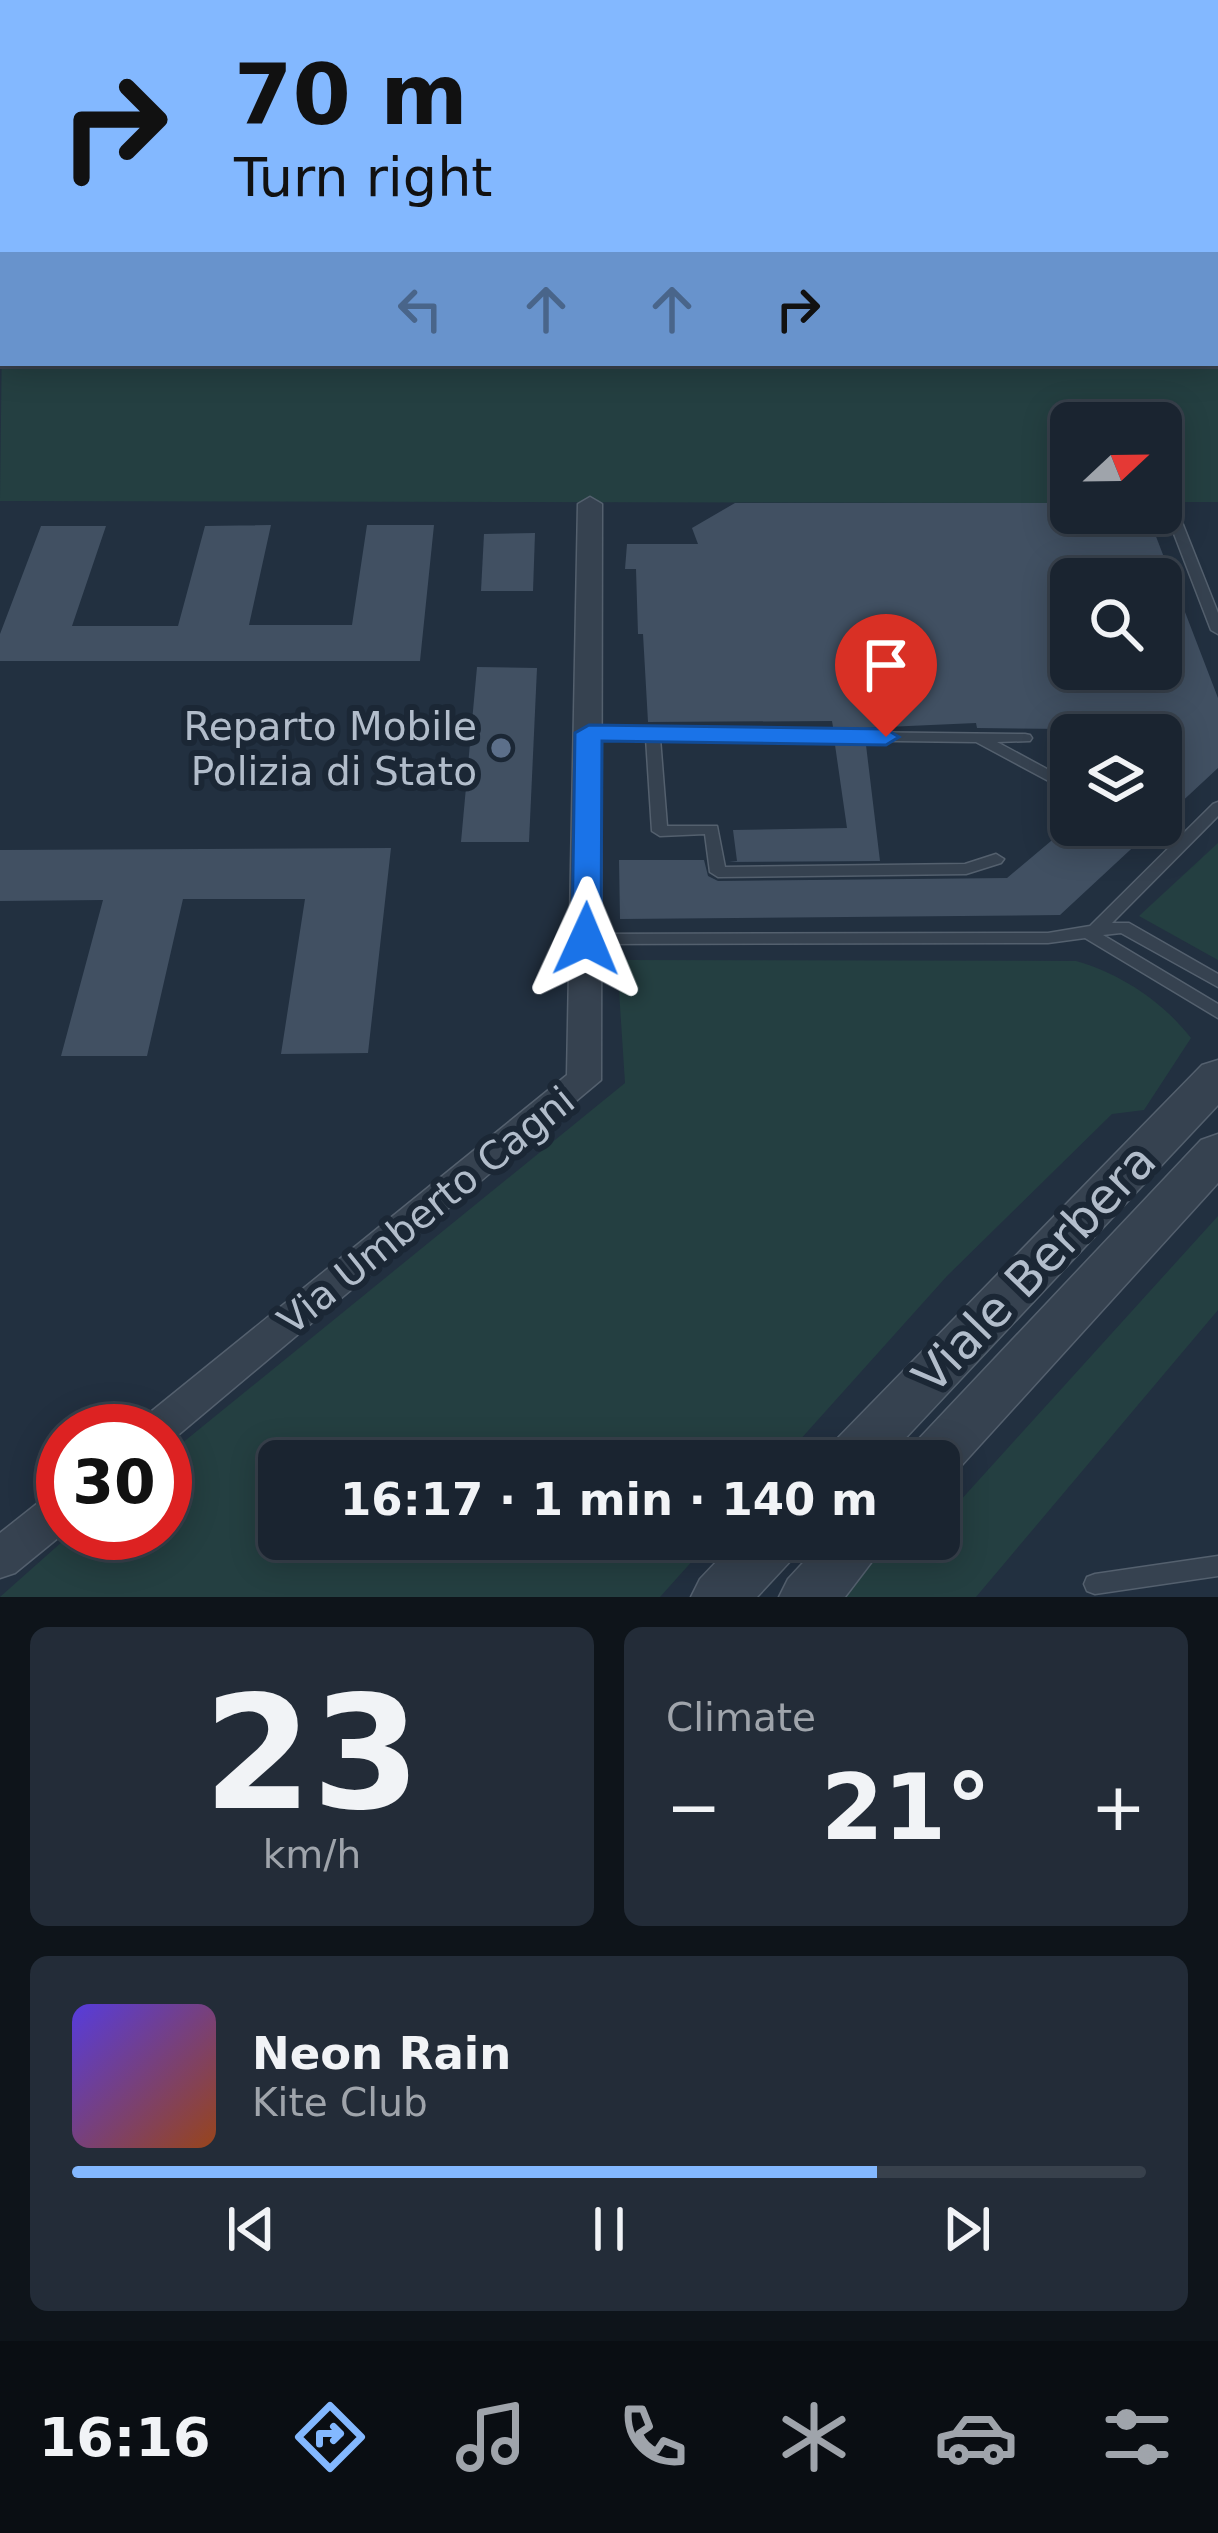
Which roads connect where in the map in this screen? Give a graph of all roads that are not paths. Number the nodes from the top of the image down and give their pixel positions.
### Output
1 (590, 504) dead end
2 (1180, 534) edge
3 (1218, 630) edge
4 (589, 733) junction
5 (653, 735) junction
6 (979, 738) junction
7 (1025, 738) dead end
8 (1050, 777) edge
9 (1218, 807) edge
10 (996, 859) dead end
11 (1091, 935) junction
12 (586, 939) junction
13 (1218, 981) edge
14 (1218, 1012) edge
15 (1215, 1084) edge
16 (1218, 1152) edge
17 (190, 1404) edge
18 (870, 1440) edge
19 (951, 1440) edge
20 (36, 1530) edge
21 (0, 1559) edge
22 (756, 1560) edge
23 (846, 1562) edge
24 (1218, 1565) edge
25 (1095, 1584) dead end
26 (720, 1597) edge
27 (808, 1597) edge

1 - 4 street, Via Umberto Cagni
2 - 3 lane
4 - 5 lane
4 - 12 street, Via Umberto Cagni
5 - 6 lane
5 - 10 lane
6 - 7 lane
6 - 8 lane
9 - 11 lane
11 - 12 lane
11 - 13 lane
11 - 14 lane
12 - 17 street, Via Umberto Cagni
15 - 18 street, Viale Berbera
16 - 19 street, Viale Berbera
20 - 21 street
22 - 26 street
23 - 27 street
24 - 25 lane

